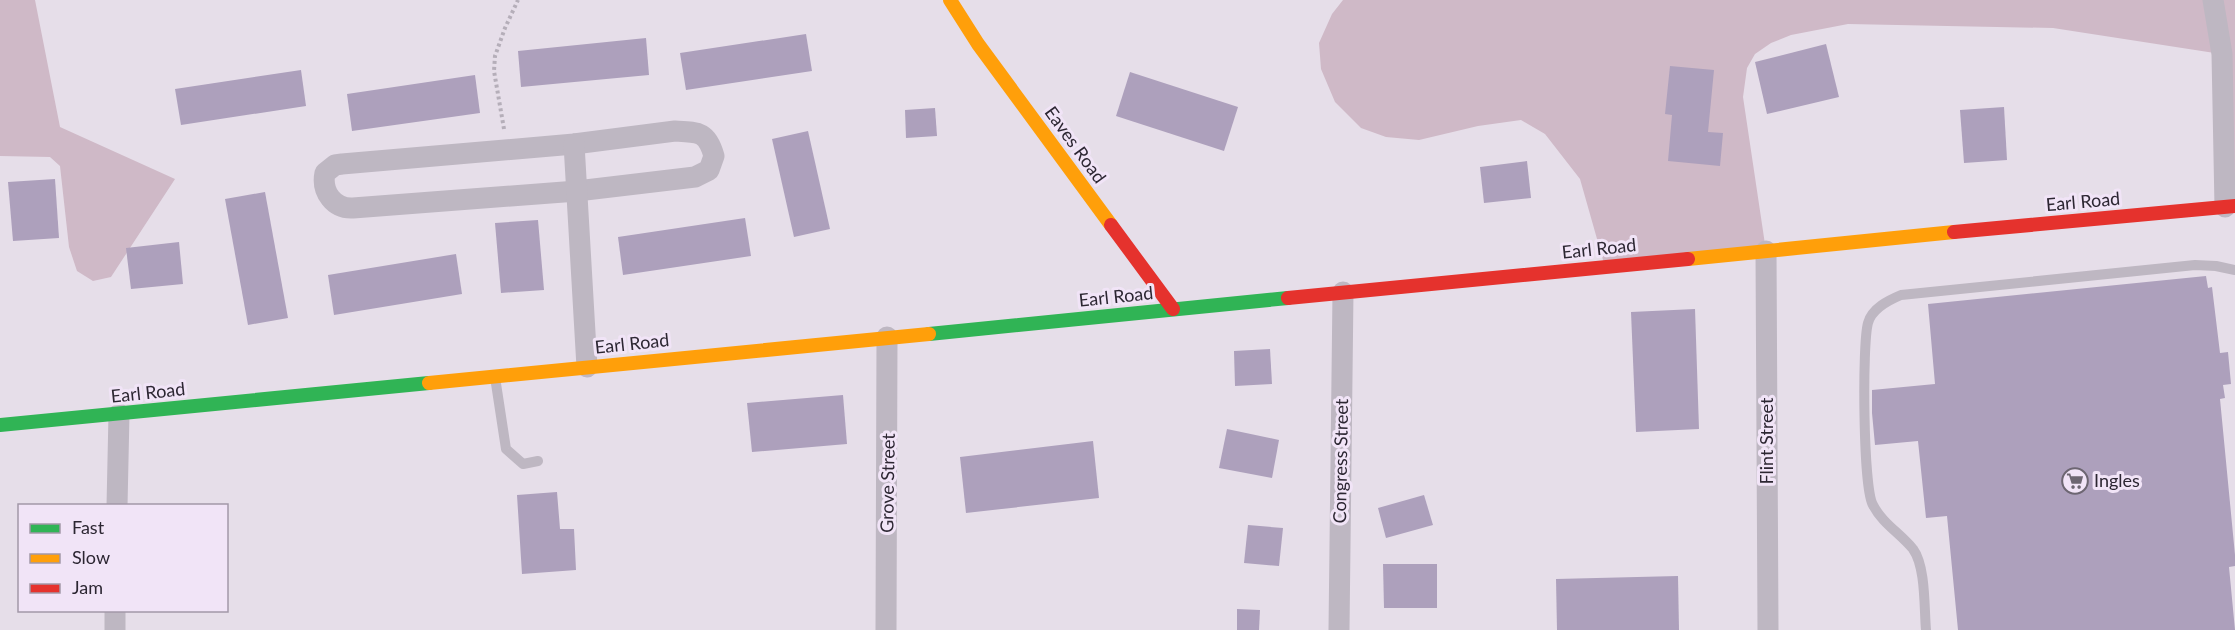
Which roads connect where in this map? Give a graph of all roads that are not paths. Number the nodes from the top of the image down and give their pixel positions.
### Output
1 (950, 0) edge
2 (2213, 0) edge
3 (574, 144) junction
4 (577, 191) junction
5 (2230, 207) edge
6 (1766, 251) junction
7 (2235, 270) edge
8 (1343, 292) junction
9 (1173, 309) junction
10 (888, 337) junction
11 (587, 367) junction
12 (495, 376) junction
13 (119, 414) junction
14 (0, 426) edge
15 (538, 461) dead end
16 (117, 504) edge
17 (116, 612) edge
18 (115, 630) edge
19 (886, 630) edge
20 (1339, 630) edge
21 (1768, 630) edge
22 (1926, 630) edge

1 - 9 main road, Eaves Road
2 - 5 street
3 - 4 street
3 - 4 street
3 - 4 street
4 - 11 street
5 - 6 main road, Earl Road
6 - 8 main road, Earl Road
6 - 21 street, Flint Street
7 - 22 lane
8 - 9 main road, Earl Road
8 - 20 street, Congress Street
9 - 10 main road, Earl Road
10 - 11 main road, Earl Road
10 - 19 street, Grove Street
11 - 12 main road, Earl Road
12 - 13 main road, Earl Road
12 - 15 lane
13 - 14 main road, Earl Road
13 - 16 street
17 - 18 street

